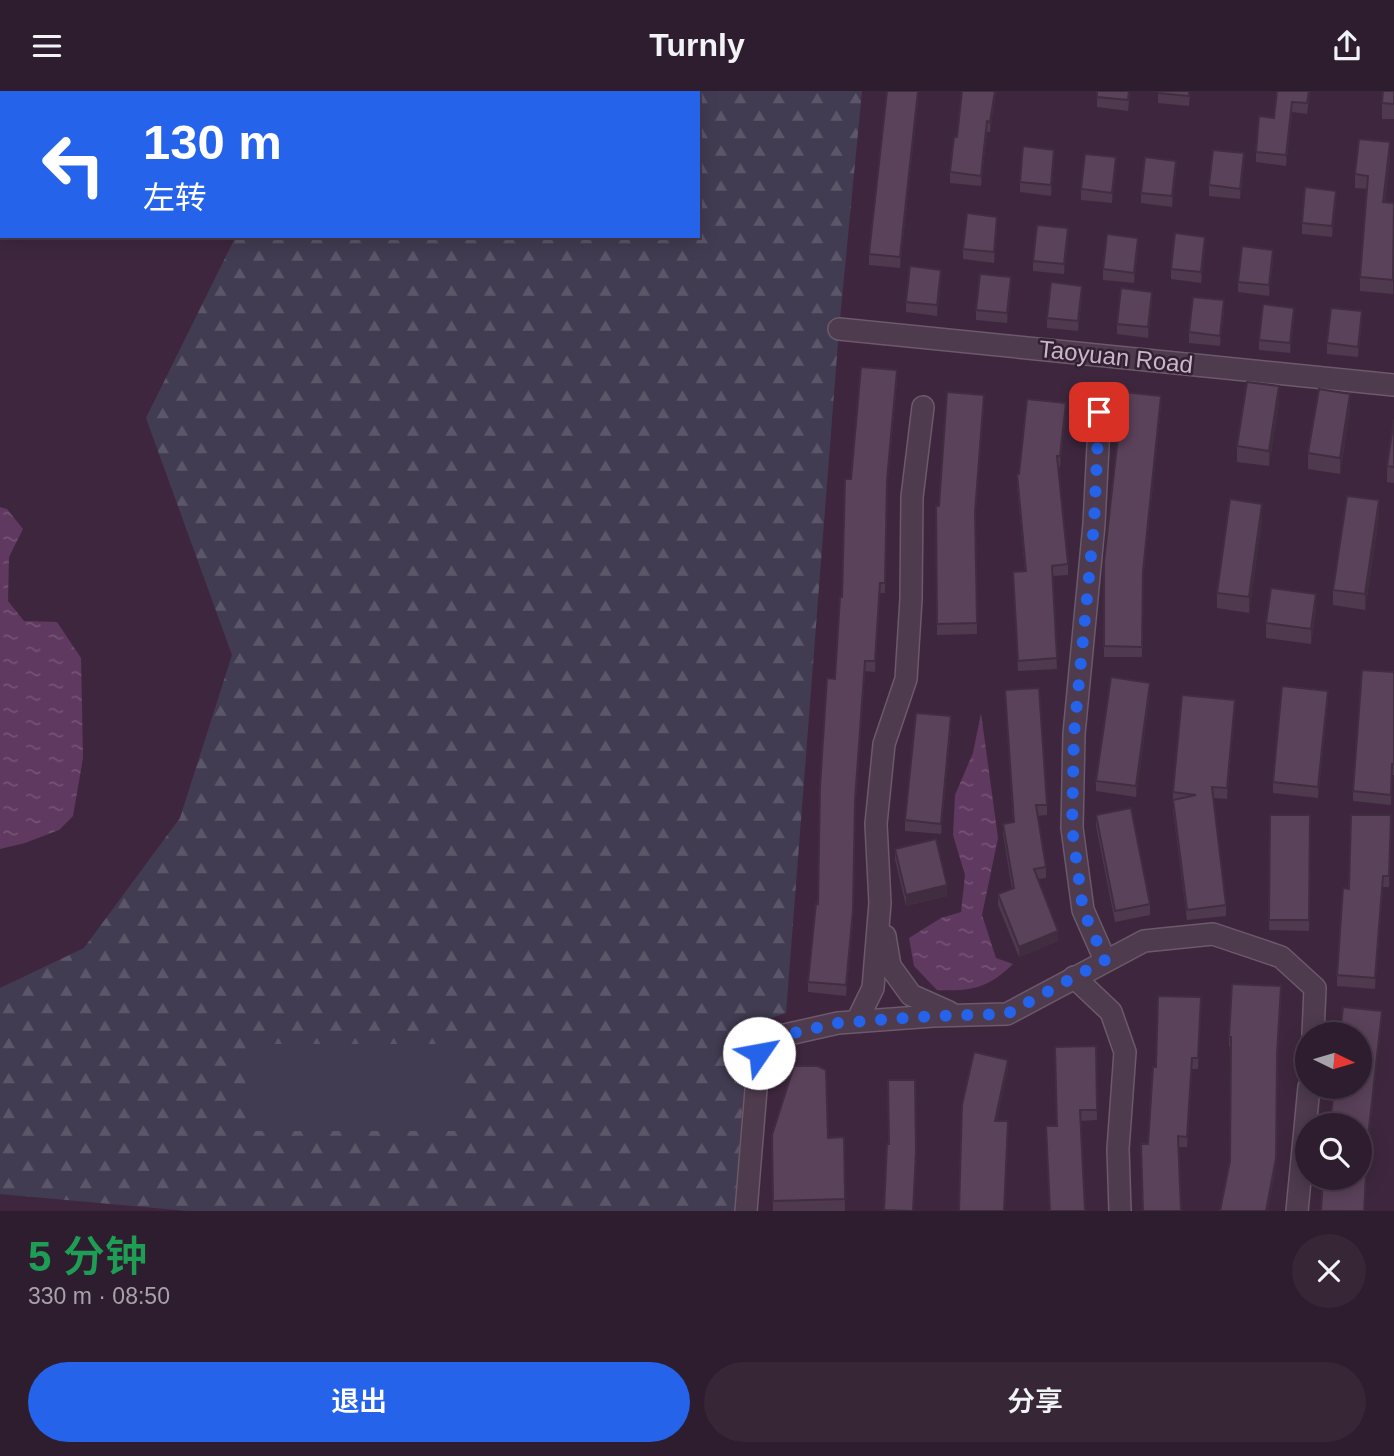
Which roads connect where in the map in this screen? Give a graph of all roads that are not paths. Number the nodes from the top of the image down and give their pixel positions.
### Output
1 (839, 329) dead end
2 (1394, 384) edge
3 (1098, 397) dead end
4 (923, 407) dead end
5 (880, 903) junction
6 (1105, 960) junction
7 (1074, 977) junction
8 (957, 1015) junction
9 (857, 1021) junction
10 (1314, 1022) edge
11 (1308, 1099) edge
12 (746, 1211) edge
13 (1120, 1211) edge
14 (1297, 1211) edge

1 - 2 street, Taoyuan Road
3 - 6 street
4 - 5 street
5 - 8 street
5 - 9 street
6 - 7 street
6 - 10 street
7 - 8 street
7 - 13 street
8 - 9 street
9 - 12 street
11 - 14 street

